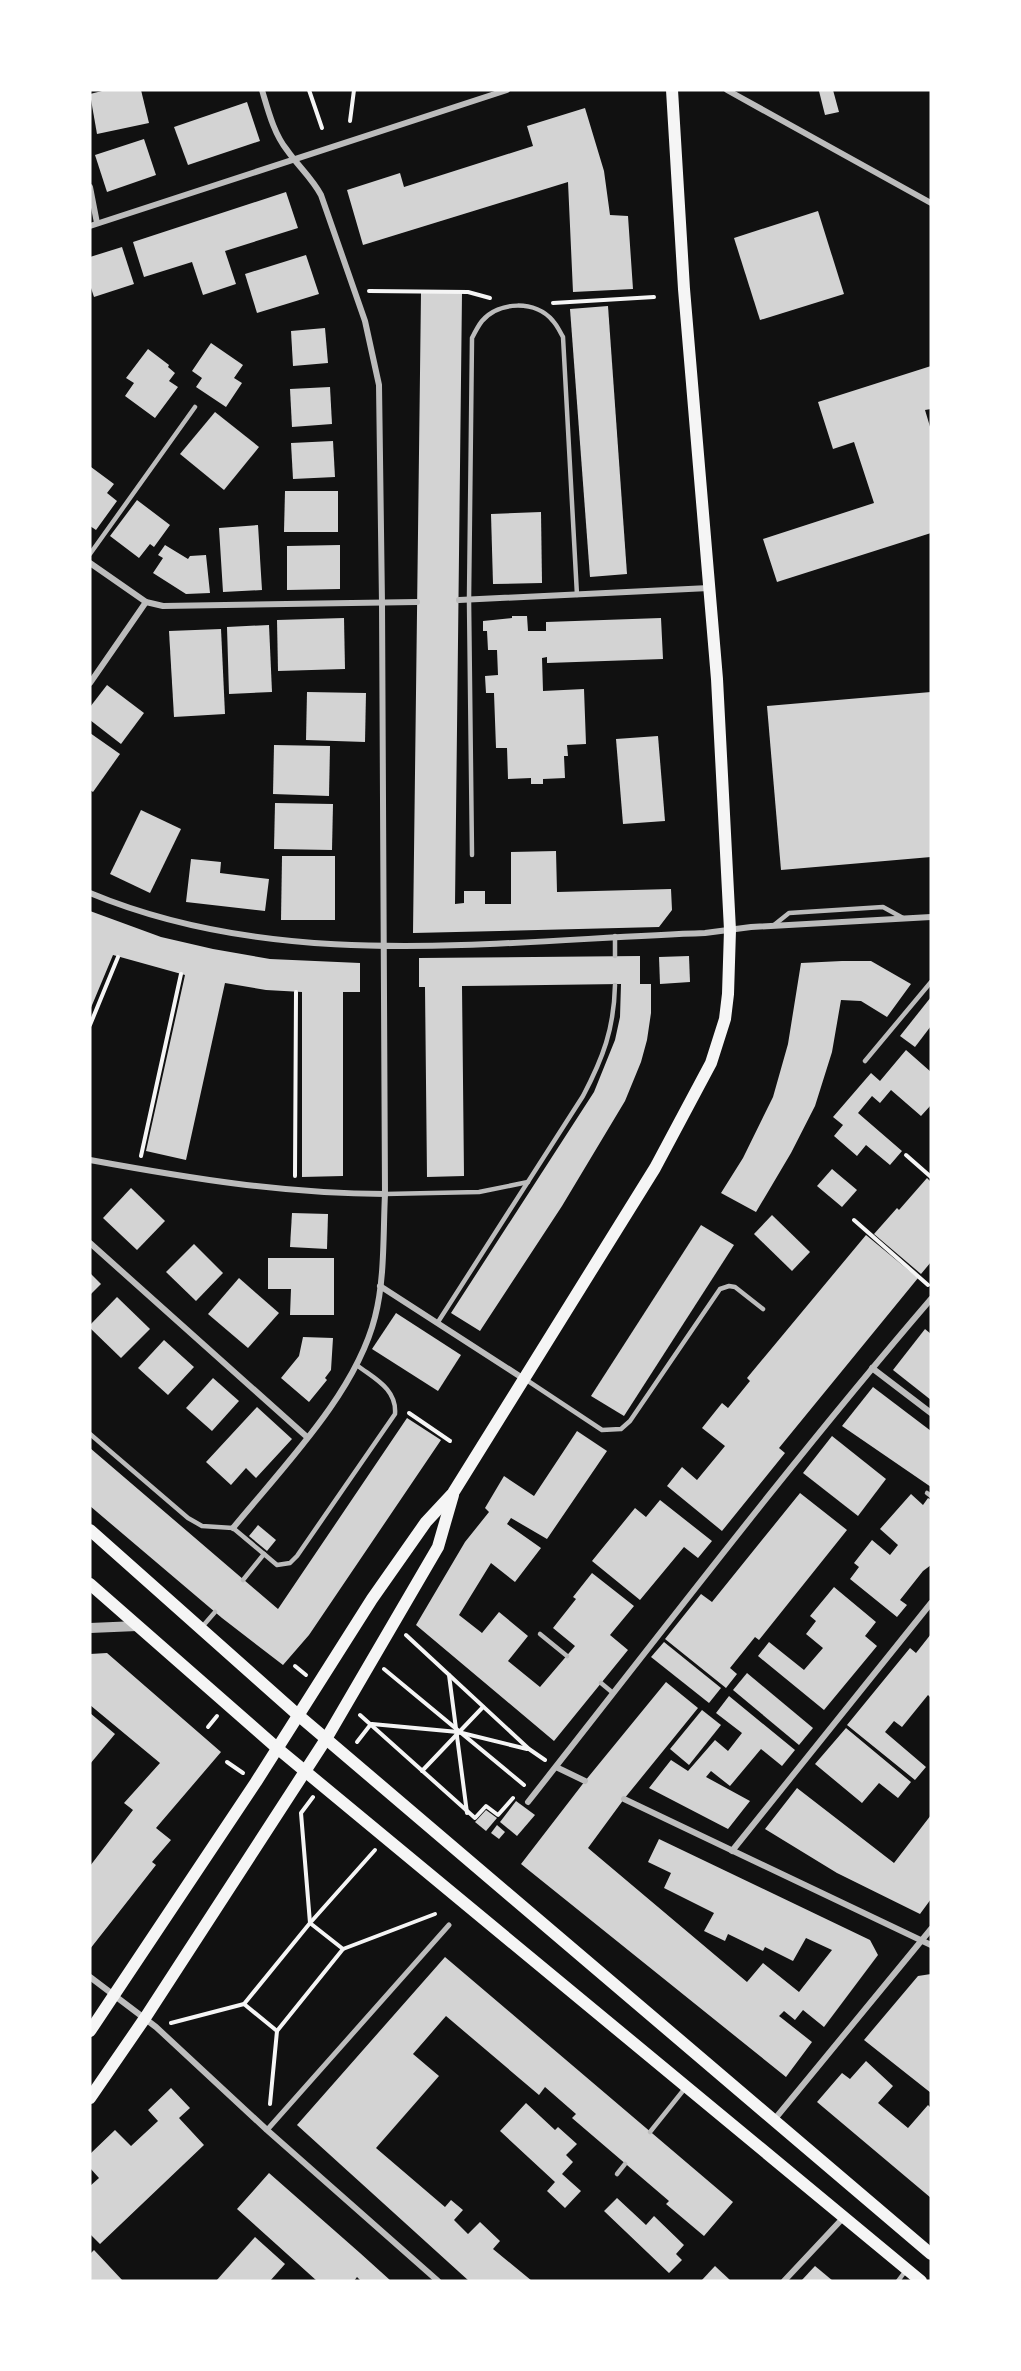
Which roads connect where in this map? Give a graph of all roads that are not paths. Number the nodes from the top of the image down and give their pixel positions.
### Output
1 (262, 90) edge
2 (507, 90) edge
3 (672, 90) edge
4 (727, 90) edge
5 (295, 160) junction
6 (90, 187) edge
7 (931, 203) edge
8 (97, 223) junction
9 (90, 226) edge
10 (195, 408) dead end
11 (90, 554) edge
12 (90, 563) edge
13 (710, 588) junction
14 (576, 595) junction
15 (459, 600) dead end
16 (469, 600) junction
17 (146, 602) junction
18 (417, 602) dead end
19 (382, 603) junction
20 (90, 683) edge
21 (472, 855) dead end
22 (90, 893) edge
23 (931, 917) edge
24 (904, 918) junction
25 (772, 926) junction
26 (730, 930) junction
27 (615, 936) junction
28 (382, 947) junction
29 (615, 956) dead end
30 (931, 981) edge
31 (615, 984) dead end
32 (865, 1061) dead end
33 (90, 1160) edge
34 (528, 1182) junction
35 (385, 1194) junction
36 (90, 1243) edge
37 (380, 1286) junction
38 (931, 1299) edge
39 (763, 1308) dead end
40 (438, 1322) junction
41 (357, 1366) junction
42 (872, 1368) junction
43 (525, 1379) junction
44 (931, 1413) edge
45 (90, 1434) edge
46 (307, 1437) junction
47 (453, 1493) junction
48 (233, 1528) junction
49 (90, 1530) edge
50 (264, 1554) junction
51 (243, 1580) dead end
52 (90, 1584) edge
53 (931, 1603) edge
54 (215, 1612) dead end
55 (137, 1626) junction
56 (90, 1628) edge
57 (201, 1629) junction
58 (540, 1634) dead end
59 (567, 1656) dead end
60 (601, 1683) dead end
61 (613, 1693) junction
62 (298, 1715) junction
63 (326, 1739) junction
64 (277, 1748) junction
65 (556, 1767) junction
66 (305, 1772) junction
67 (585, 1781) dead end
68 (624, 1799) dead end
69 (528, 1802) dead end
70 (732, 1851) junction
71 (448, 1925) dead end
72 (931, 1929) edge
73 (922, 1940) junction
74 (931, 1944) edge
75 (90, 1977) edge
76 (114, 1995) junction
77 (145, 2018) junction
78 (90, 2031) edge
79 (686, 2087) junction
80 (90, 2098) edge
81 (773, 2120) junction
82 (267, 2130) junction
83 (650, 2132) dead end
84 (625, 2164) dead end
85 (616, 2174) dead end
86 (844, 2217) junction
87 (931, 2254) edge
88 (907, 2270) junction
89 (438, 2281) edge
90 (783, 2281) edge
91 (898, 2281) edge
92 (921, 2281) edge

1 - 5 street
2 - 5 street
3 - 13 main road
4 - 7 street
5 - 8 street
5 - 19 street
6 - 8 street
8 - 9 street
10 - 11 lane
12 - 17 street
13 - 14 street
13 - 26 main road
14 - 16 street
14 - 16 lane
15 - 16 street
16 - 21 lane
17 - 19 street
17 - 20 street
18 - 19 street
19 - 28 street
22 - 28 street
23 - 24 street
24 - 25 street
24 - 25 lane
25 - 26 street
26 - 27 street
26 - 43 main road
27 - 28 street
27 - 29 lane
28 - 35 street
30 - 32 lane
31 - 34 lane
33 - 35 street
34 - 35 lane
34 - 40 lane
35 - 37 street
36 - 46 street
37 - 40 street
37 - 41 street
38 - 42 street
39 - 43 lane
40 - 43 street
41 - 46 street
41 - 50 lane
42 - 44 street
42 - 61 street
43 - 47 main road
45 - 48 lane
46 - 48 street
47 - 62 main road
47 - 63 main road
48 - 50 lane
49 - 57 main road
50 - 51 lane
52 - 55 main road
53 - 70 street
54 - 57 lane
55 - 56 street
55 - 64 main road
57 - 62 main road
58 - 59 lane
60 - 61 lane
61 - 65 street
62 - 63 main road
62 - 64 main road
63 - 66 main road
63 - 81 main road
64 - 66 main road
64 - 76 main road
65 - 67 street
65 - 69 street
66 - 77 main road
66 - 79 main road
68 - 70 street
70 - 73 street
71 - 82 street
72 - 73 street
73 - 74 street
73 - 81 street
75 - 76 street
76 - 77 street
76 - 78 main road
77 - 80 main road
77 - 82 street
79 - 83 lane
79 - 86 main road
81 - 87 main road
82 - 89 street
84 - 85 lane
86 - 88 main road
86 - 90 street
88 - 91 lane
88 - 92 main road

